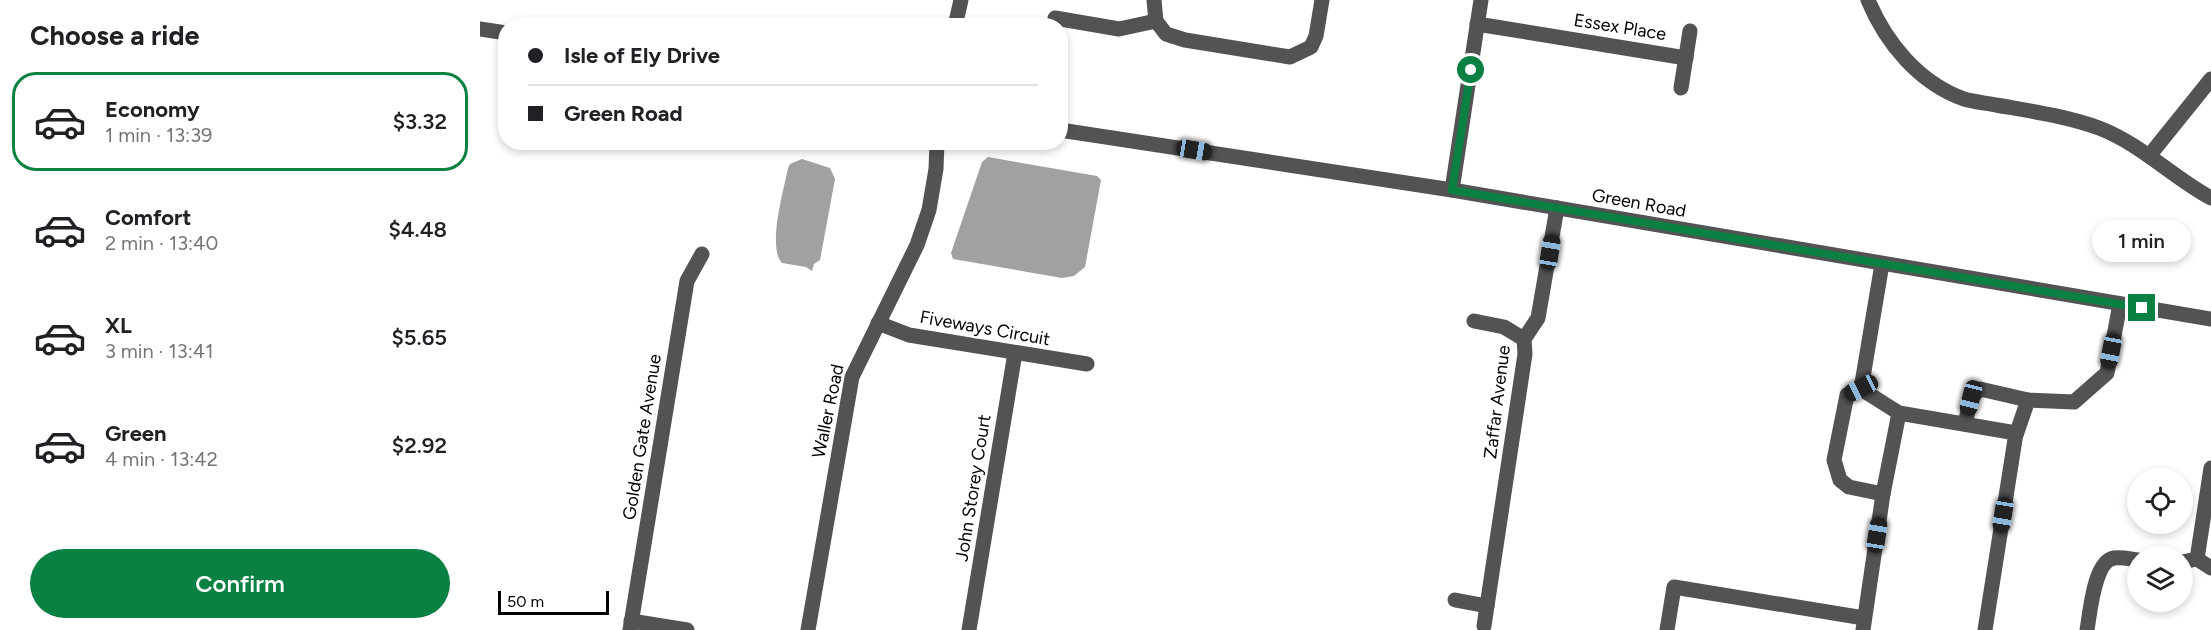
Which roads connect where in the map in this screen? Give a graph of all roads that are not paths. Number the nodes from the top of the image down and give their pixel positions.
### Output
1 (961, 0) edge
2 (971, 0) edge
3 (1154, 0) edge
4 (1322, 0) edge
5 (1481, 0) edge
6 (1868, 0) edge
7 (957, 18) edge
8 (967, 18) edge
9 (1068, 20) edge
10 (1156, 21) junction
11 (1477, 24) junction
12 (480, 29) edge
13 (1690, 31) dead end
14 (498, 32) edge
15 (1686, 58) junction
16 (2211, 79) edge
17 (1681, 88) dead end
18 (1068, 131) edge
19 (937, 150) edge
20 (2149, 156) junction
21 (1452, 190) junction
22 (2211, 198) edge
23 (1557, 208) junction
24 (702, 254) dead end
25 (1882, 264) junction
26 (2120, 304) junction
27 (2211, 319) edge
28 (1474, 321) dead end
29 (878, 323) junction
30 (1524, 339) junction
31 (1015, 353) junction
32 (1087, 364) dead end
33 (1861, 388) junction
34 (2028, 400) junction
35 (1899, 413) junction
36 (1965, 424) junction
37 (2016, 435) junction
38 (2211, 468) edge
39 (1883, 494) junction
40 (2193, 547) edge
41 (2127, 559) edge
42 (2193, 561) edge
43 (2211, 568) edge
44 (1455, 600) dead end
45 (1487, 606) junction
46 (1863, 624) edge
47 (630, 626) edge
48 (1484, 626) dead end
49 (687, 630) edge
50 (808, 630) edge
51 (969, 630) edge
52 (1667, 630) edge
53 (1985, 630) edge
54 (2087, 630) edge

1 - 7 street
2 - 8 street
3 - 10 street
4 - 10 street
5 - 11 street
6 - 20 street
9 - 10 street
11 - 15 street, Essex Place
11 - 21 street
12 - 14 street
13 - 15 street, Essex Place
15 - 17 street, Essex Place
16 - 20 street
18 - 21 street, Green Road
19 - 29 street, Waller Road
20 - 22 street
21 - 23 street, Green Road
23 - 25 street, Green Road
23 - 30 street, Zaffar Avenue
24 - 47 street, Golden Gate Avenue
25 - 26 street, Green Road
25 - 33 street
26 - 27 street, Green Road
26 - 34 street
28 - 30 street
29 - 31 street, Fiveways Circuit
29 - 50 street, Waller Road
30 - 45 street, Zaffar Avenue
31 - 32 street, Fiveways Circuit
31 - 51 street, John Storey Court
33 - 35 street
33 - 39 street
34 - 36 street
34 - 37 street
35 - 36 street
35 - 39 street
36 - 37 street
37 - 53 street
38 - 40 street
39 - 46 street
41 - 54 street
42 - 43 street
44 - 45 street
45 - 48 street, Zaffar Avenue
46 - 52 street
47 - 49 street

